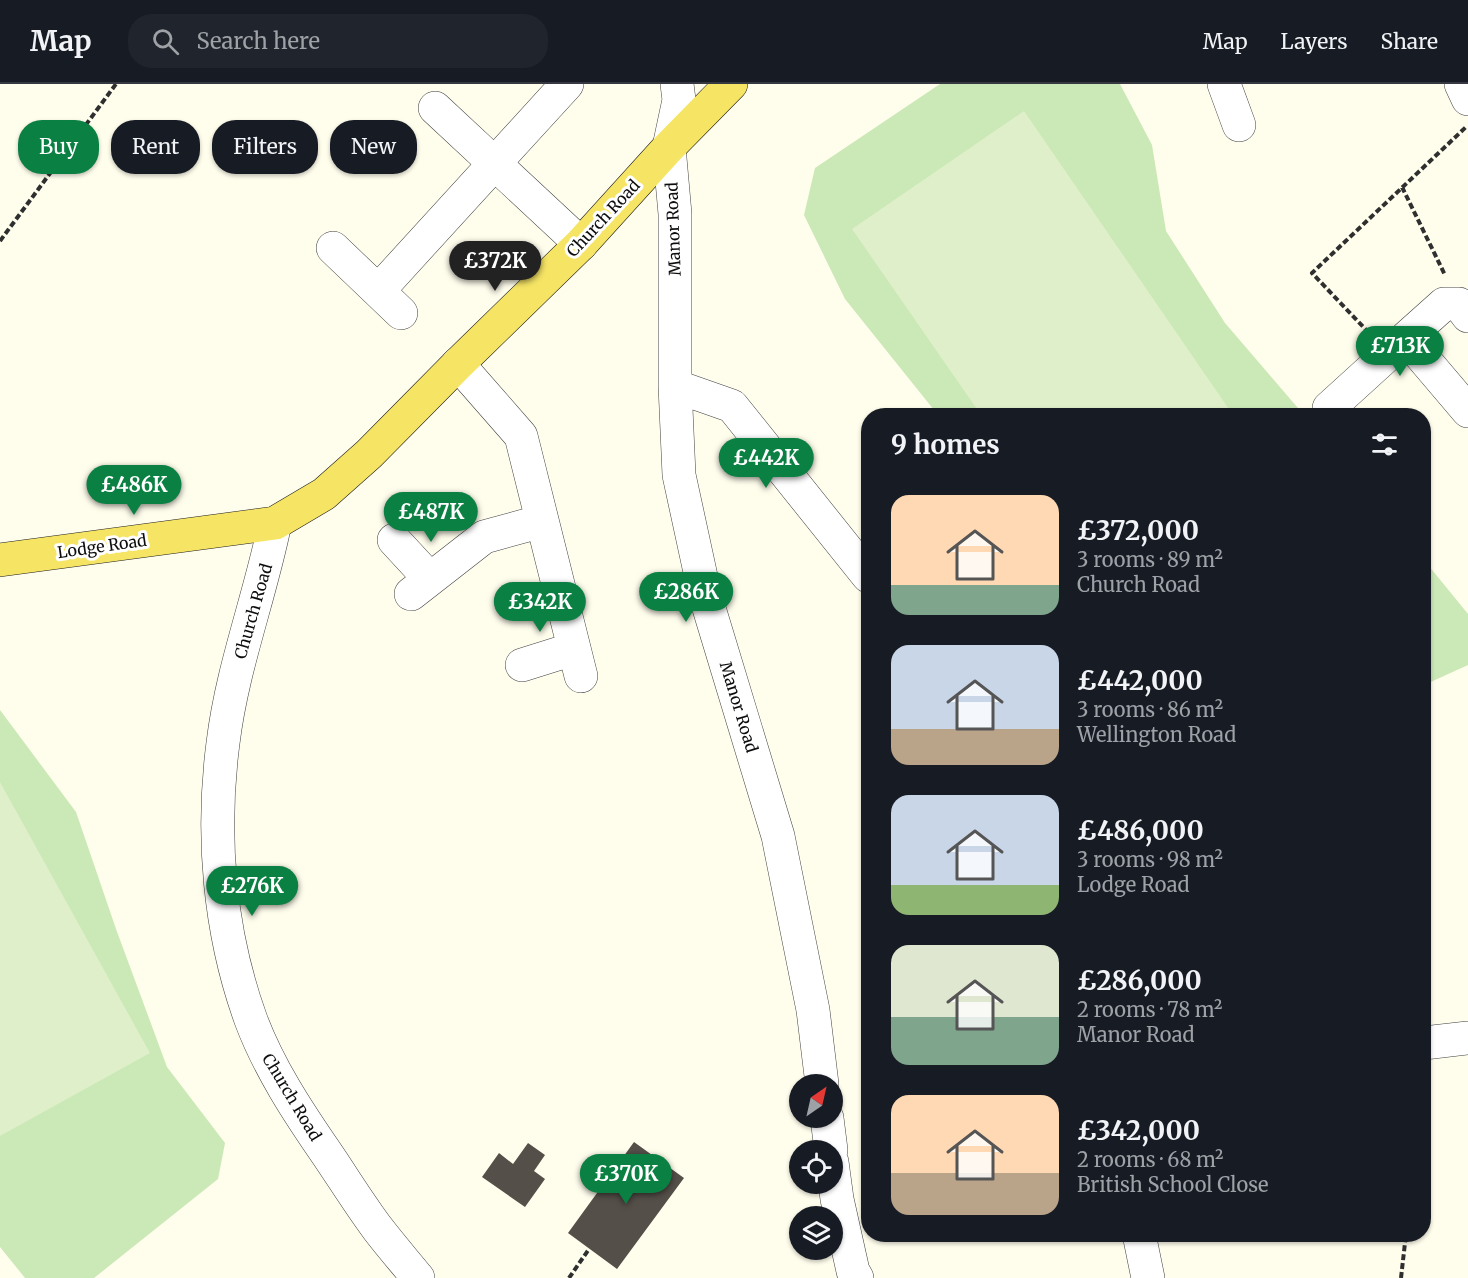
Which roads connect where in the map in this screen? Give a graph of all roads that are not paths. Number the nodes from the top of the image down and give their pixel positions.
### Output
1 (567, 84) edge
2 (677, 84) edge
3 (731, 84) edge
4 (1224, 84) edge
5 (1461, 84) edge
6 (1468, 99) edge
7 (435, 108) dead end
8 (1239, 125) dead end
9 (669, 147) junction
10 (496, 163) junction
11 (581, 244) junction
12 (333, 248) dead end
13 (378, 291) junction
14 (1463, 310) edge
15 (401, 313) dead end
16 (1397, 345) junction
17 (458, 364) junction
18 (675, 386) junction
19 (1329, 408) dead end
20 (1468, 411) edge
21 (542, 521) junction
22 (275, 523) junction
23 (394, 540) dead end
24 (0, 560) edge
25 (861, 567) edge
26 (522, 665) dead end
27 (1468, 1038) edge
28 (1431, 1042) edge
29 (821, 1074) edge
30 (836, 1194) edge
31 (1141, 1242) edge
32 (418, 1278) edge
33 (857, 1278) edge
34 (1148, 1278) edge

1 - 10 street
2 - 9 street, Manor Road
3 - 9 main road, Church Road
4 - 8 street
5 - 6 street
7 - 10 street
9 - 11 main road, Church Road
9 - 18 street, Manor Road
10 - 11 street
10 - 13 street
11 - 17 main road, Church Road
12 - 13 street
13 - 15 street
14 - 16 street
16 - 19 street
16 - 20 street
17 - 21 street
17 - 22 main road, Church Road
18 - 25 street
18 - 29 street, Manor Road
21 - 23 street
21 - 26 street
22 - 24 main road, Lodge Road
22 - 32 street, Church Road
27 - 28 street
30 - 33 street
31 - 34 street

